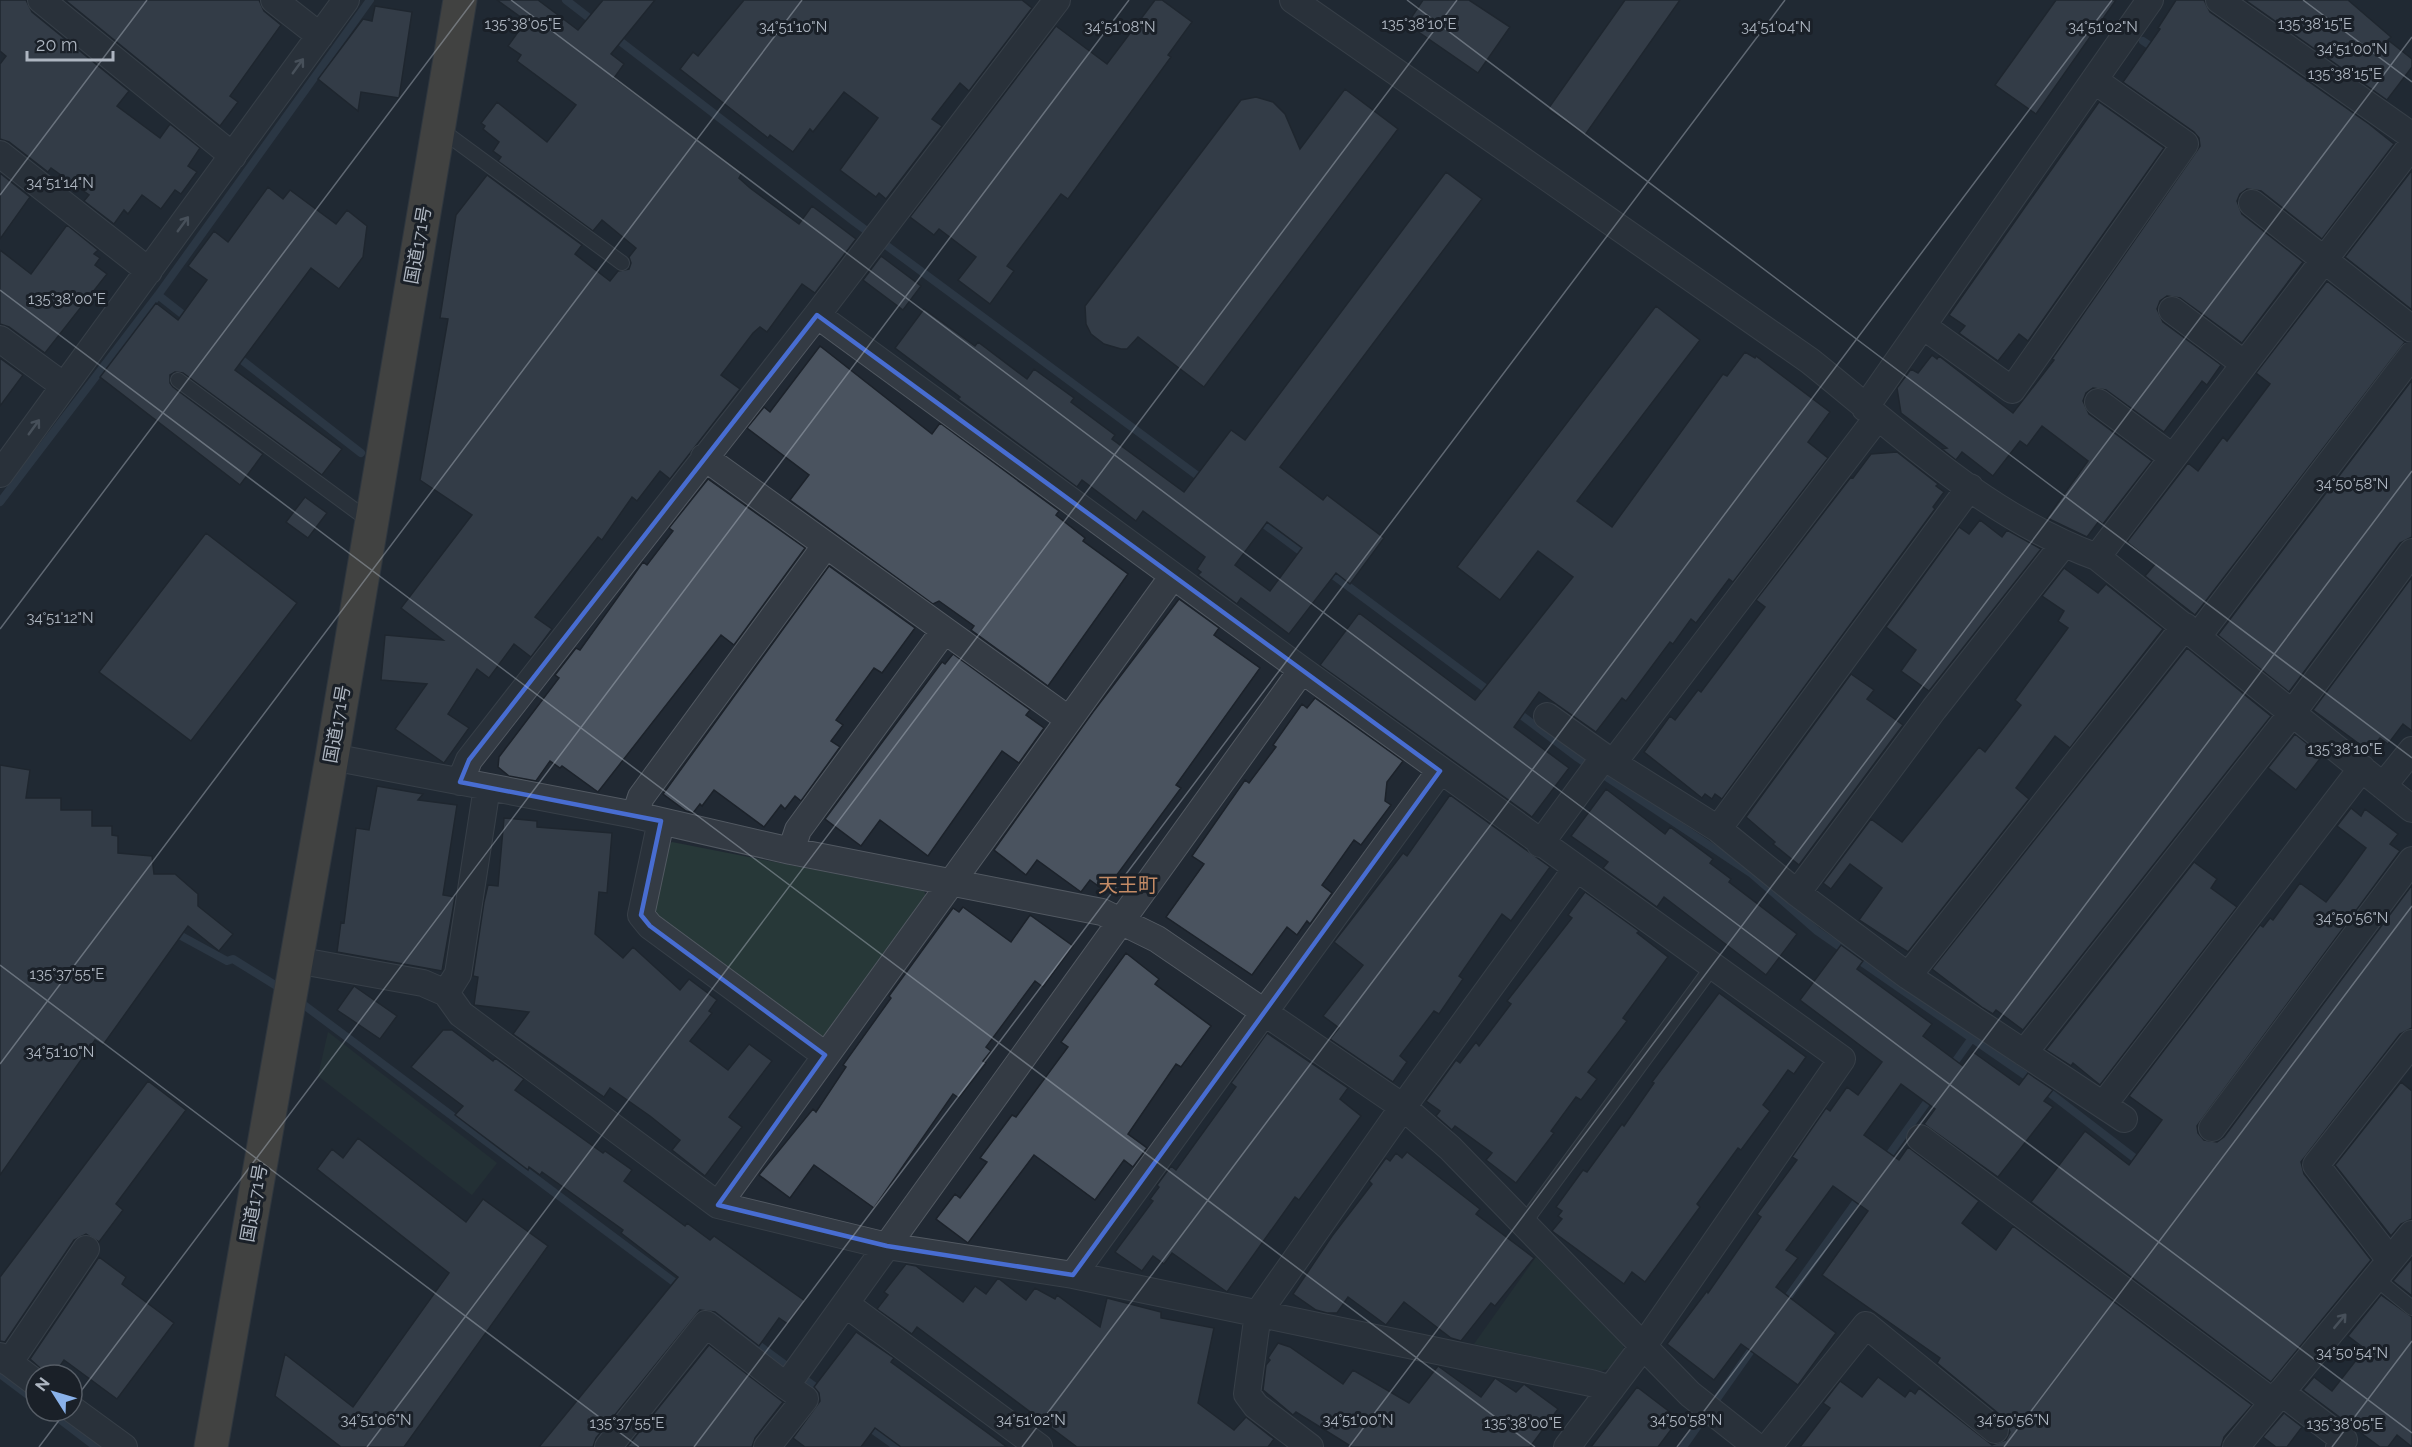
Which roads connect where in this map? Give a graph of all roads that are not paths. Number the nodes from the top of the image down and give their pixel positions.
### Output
1 (41, 0) edge
2 (274, 0) edge
3 (346, 0) edge
4 (460, 0) edge
5 (1057, 0) edge
6 (1293, 0) edge
7 (2150, 0) edge
8 (2219, 0) edge
9 (320, 36) junction
10 (2094, 80) junction
11 (438, 127) junction
12 (2412, 136) edge
13 (2412, 145) edge
14 (0, 154) edge
15 (233, 156) junction
16 (2252, 203) dead end
17 (2324, 260) junction
18 (622, 263) dead end
19 (149, 271) junction
20 (2172, 310) dead end
21 (817, 315) junction
22 (1923, 326) junction
23 (2412, 329) edge
24 (0, 339) edge
25 (2412, 355) edge
26 (2243, 363) junction
27 (178, 380) dead end
28 (64, 386) junction
29 (2097, 402) dead end
30 (1871, 413) junction
31 (704, 457) junction
32 (2172, 457) junction
33 (0, 474) edge
34 (1970, 487) junction
35 (371, 522) junction
36 (826, 545) junction
37 (2063, 545) junction
38 (2412, 552) edge
39 (2097, 557) junction
40 (1173, 576) junction
41 (944, 631) junction
42 (2192, 631) junction
43 (1302, 670) junction
44 (2292, 712) junction
45 (1548, 716) dead end
46 (1068, 719) junction
47 (2412, 750) edge
48 (332, 757) junction
49 (1608, 760) junction
50 (2362, 768) junction
51 (1440, 771) junction
52 (460, 782) junction
53 (2383, 786) junction
54 (487, 787) junction
55 (2412, 809) edge
56 (635, 815) junction
57 (661, 821) junction
58 (1718, 829) junction
59 (1540, 844) junction
60 (791, 851) junction
61 (2412, 860) edge
62 (1576, 869) junction
63 (949, 882) junction
64 (1797, 894) junction
65 (1122, 922) junction
66 (296, 960) junction
67 (1713, 966) junction
68 (1908, 976) junction
69 (446, 993) junction
70 (1264, 1014) junction
71 (2412, 1043) edge
72 (2024, 1053) junction
73 (825, 1055) junction
74 (1403, 1107) junction
75 (2212, 1128) dead end
76 (1920, 1138) dead end
77 (718, 1205) junction
78 (1524, 1223) junction
79 (2412, 1234) edge
80 (887, 1246) junction
81 (86, 1249) dead end
82 (2383, 1269) junction
83 (1073, 1275) junction
84 (847, 1305) junction
85 (2412, 1308) edge
86 (1258, 1313) junction
87 (1644, 1345) junction
88 (5, 1360) edge
89 (24, 1374) edge
90 (786, 1386) junction
91 (1611, 1389) junction
92 (2277, 1397) junction
93 (84, 1418) edge
94 (1995, 1430) dead end
95 (775, 1444) edge
96 (124, 1447) edge
97 (211, 1447) edge
98 (608, 1447) edge
99 (1039, 1447) edge
100 (1310, 1447) edge
101 (1567, 1447) edge
102 (1757, 1447) edge
103 (1768, 1447) edge
104 (2236, 1447) edge
105 (2339, 1447) edge

1 - 15 street
2 - 9 street
3 - 9 street
4 - 11 highway, 国道171号
5 - 21 street
6 - 30 street
7 - 10 street
8 - 12 street
15 -> 9 street
10 - 22 street
10 - 22 street
11 - 18 lane
11 - 35 highway, 国道171号
13 - 17 street
14 - 19 street
19 -> 15 street
16 - 17 street
17 - 23 street
17 - 26 street
19 - 28 street
20 - 26 street
21 - 31 street
21 - 40 street
22 - 30 street
24 - 28 street
25 - 42 street
26 - 32 street
27 - 35 lane
33 -> 28 street
29 - 32 street
30 - 34 street
30 - 49 street
31 - 36 street
31 - 52 street
32 - 39 street
34 - 37 street
34 - 58 street
35 - 48 highway, 国道171号
36 - 41 street
36 - 56 street
37 - 39 street
37 - 64 street
38 - 44 street
39 - 42 street
40 - 43 street
40 - 46 street
41 - 46 street
41 - 60 street
42 - 44 street
42 - 68 street
43 - 51 street
43 - 65 street
44 - 50 street
44 - 72 street
45 - 49 street
46 - 63 street
47 - 53 street
48 - 52 street
48 - 66 highway, 国道171号
49 - 58 street
49 - 59 street
50 - 53 street
50 - 72 street
51 - 59 street
51 - 70 street
52 - 54 street
53 - 55 street
54 - 56 street
54 - 69 street
56 - 57 street
57 - 60 street
57 - 73 street
58 - 64 street
59 - 62 street
60 - 63 street
61 - 75 street
62 - 67 street
62 - 74 street
63 - 65 street
63 - 73 street
64 - 68 street
65 - 70 street
65 - 80 street
66 - 69 street
66 - 97 highway, 国道171号
67 - 78 lane
67 - 87 street
68 - 72 street
69 - 77 street
70 - 74 street
70 - 83 street
71 - 82 street
73 - 77 street
74 - 78 street
74 - 86 street
76 - 92 street
77 - 80 street
78 - 87 street
79 - 82 street
80 - 83 street
80 - 84 street
81 - 88 street
82 - 85 lane
92 -> 82 street
83 - 86 street
84 - 90 street
84 - 99 street
86 - 91 street
86 - 100 street
87 - 91 street
87 - 102 street
88 - 89 street
90 - 95 street
90 - 98 street
91 - 101 street
92 - 104 street
92 - 105 street
93 - 96 street
94 - 103 street

